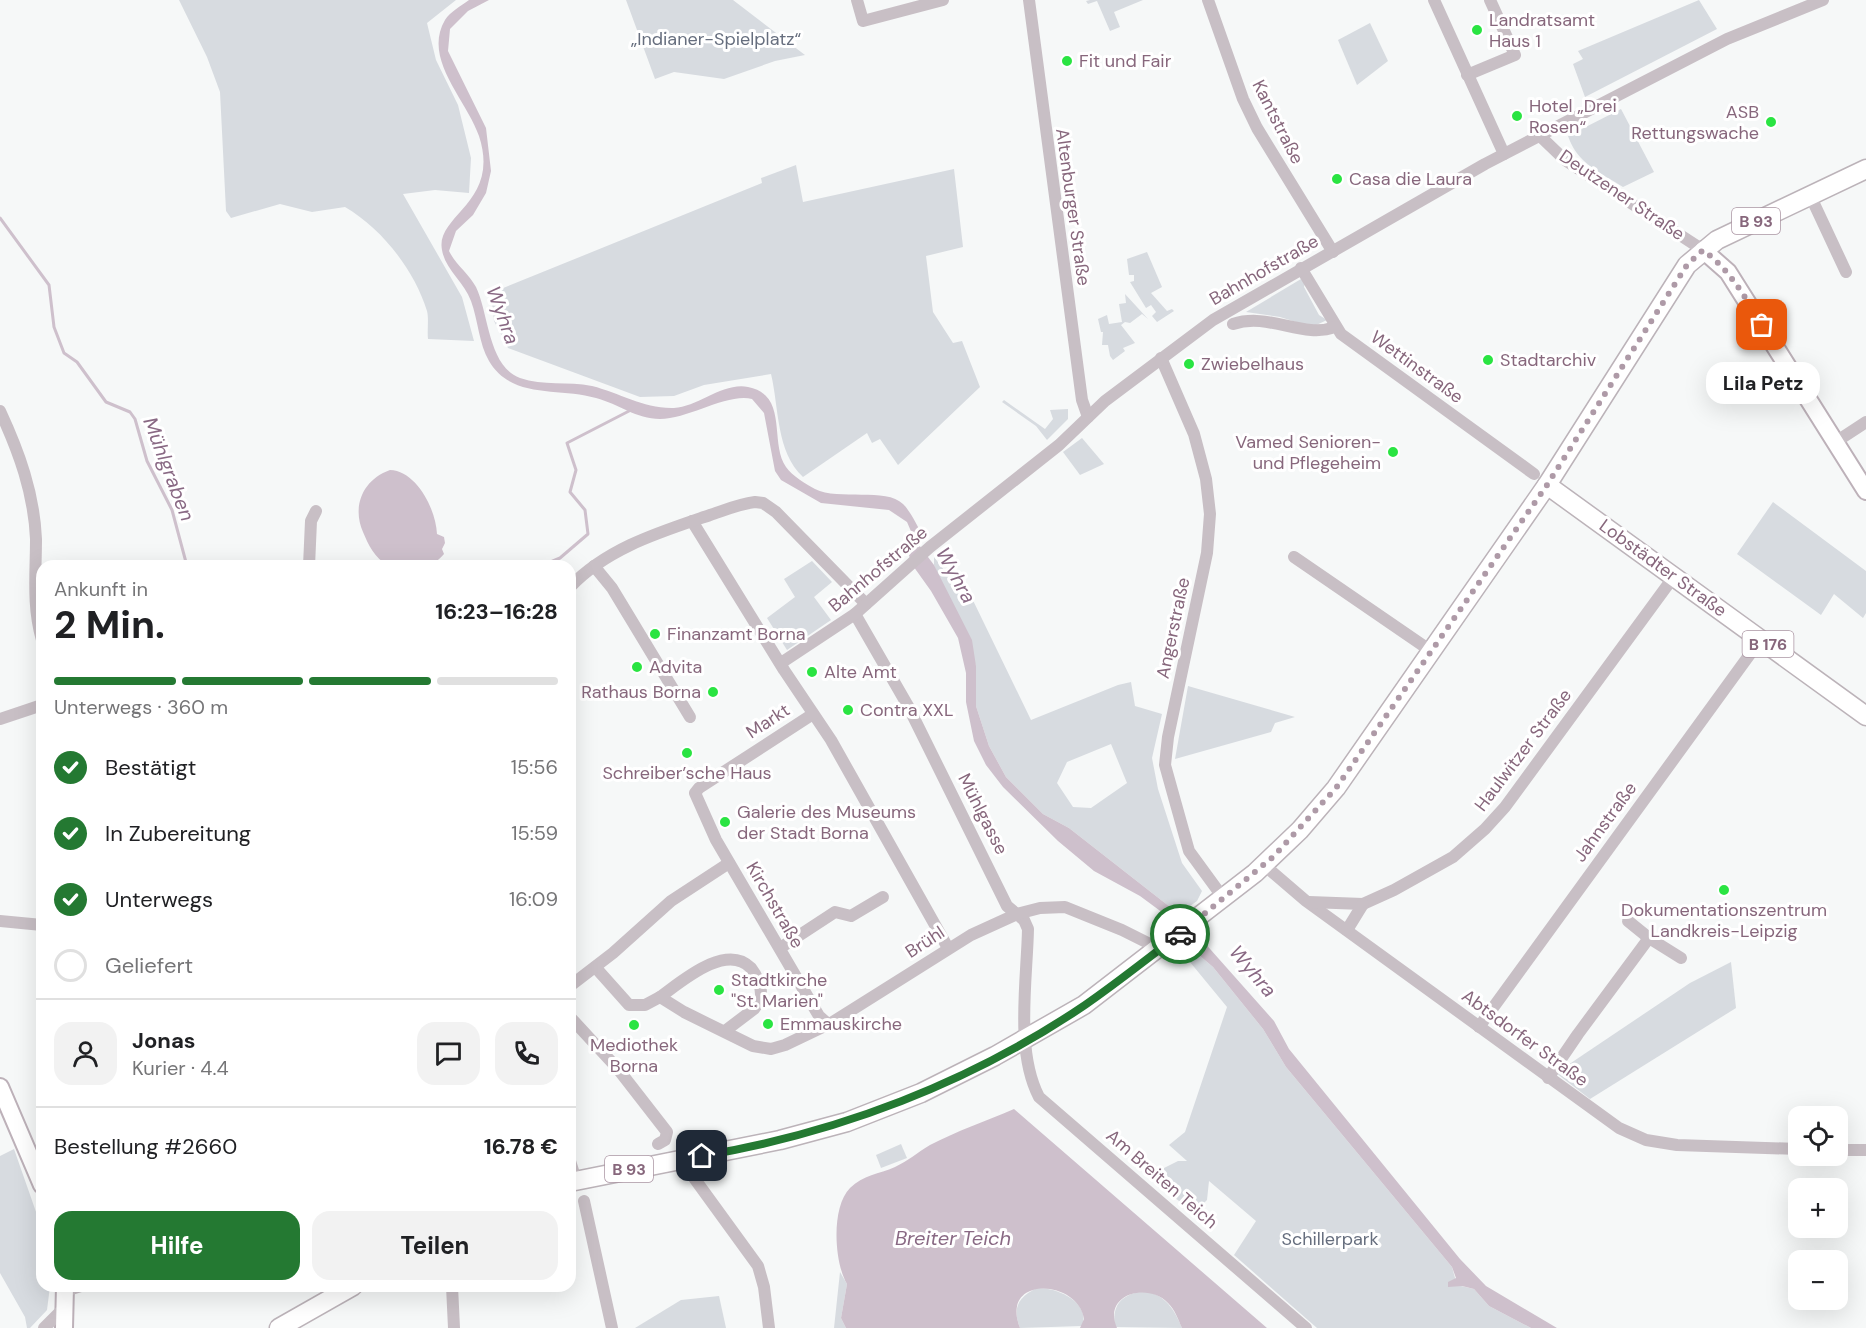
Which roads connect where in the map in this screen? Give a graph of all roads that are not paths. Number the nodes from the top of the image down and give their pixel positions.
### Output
1 (857, 0) edge
2 (943, 0) edge
3 (1029, 0) edge
4 (1208, 0) edge
5 (1434, 0) edge
6 (1490, 0) edge
7 (1823, 0) edge
8 (1467, 75) junction
9 (1540, 136) junction
10 (1504, 154) junction
11 (1866, 169) edge
12 (1810, 195) junction
13 (1703, 250) junction
14 (1332, 252) junction
15 (1301, 268) junction
16 (1846, 272) dead end
17 (1233, 324) dead end
18 (1335, 327) junction
19 (1161, 358) junction
20 (0, 411) edge
21 (1088, 417) junction
22 (1866, 422) edge
23 (1834, 443) junction
24 (1540, 480) junction
25 (1866, 491) edge
26 (316, 511) dead end
27 (692, 521) junction
28 (1294, 557) dead end
29 (36, 560) edge
30 (36, 560) edge
31 (309, 560) edge
32 (594, 566) junction
33 (1674, 575) junction
34 (576, 582) edge
35 (866, 604) junction
36 (36, 608) edge
37 (855, 614) junction
38 (1761, 639) junction
39 (1431, 651) junction
40 (781, 663) junction
41 (36, 709) edge
42 (813, 714) junction
43 (1866, 716) edge
44 (690, 717) dead end
45 (0, 719) edge
46 (697, 800) joint
47 (729, 863) junction
48 (1264, 865) junction
49 (883, 897) dead end
50 (1224, 899) junction
51 (1306, 902) junction
52 (1363, 904) junction
53 (1017, 914) junction
54 (0, 921) edge
55 (1628, 921) dead end
56 (36, 924) edge
57 (1347, 930) junction
58 (1649, 938) junction
59 (780, 948) junction
60 (948, 948) junction
61 (1154, 952) junction
62 (1681, 958) dead end
63 (596, 968) junction
64 (576, 979) edge
65 (660, 997) junction
66 (576, 1024) edge
67 (828, 1024) junction
68 (1479, 1027) junction
69 (725, 1031) junction
70 (1026, 1040) junction
71 (1548, 1078) junction
72 (0, 1087) edge
73 (658, 1144) dead end
74 (1788, 1149) edge
75 (1848, 1150) edge
76 (1866, 1150) edge
77 (681, 1160) junction
78 (36, 1171) edge
79 (576, 1180) edge
80 (584, 1201) dead end
81 (337, 1292) edge
82 (452, 1292) edge
83 (65, 1294) edge
84 (44, 1328) edge
85 (64, 1328) edge
86 (279, 1328) edge
87 (454, 1328) edge
88 (612, 1328) edge
89 (769, 1328) edge
90 (1306, 1328) edge

1 - 2 street
3 - 21 street, Altenburger Straße
4 - 14 street, Kantstraße
5 - 8 street
6 - 8 street
7 - 9 street, Bahnhofstraße
8 - 10 street
9 - 10 street, Bahnhofstraße
9 - 13 street, Deutzener Straße
10 - 14 street, Bahnhofstraße
11 - 12 main road, B 93
12 - 13 main road, B 93
12 - 16 street
13 - 23 main road, Deutzener Straße
13 - 24 main road, B 93
14 - 15 street, Bahnhofstraße
15 - 18 street, Wettinstraße
15 - 19 street, Bahnhofstraße
17 - 18 street
18 - 24 street, Wettinstraße
19 - 21 street, Bahnhofstraße
19 - 50 street, Angerstraße
20 - 29 street
21 - 35 street, Bahnhofstraße
22 - 23 street
23 - 25 main road, Deutzener Straße
24 - 33 main road, Lobstädter Straße / B 176
24 - 39 main road, B 93
26 - 31 street
27 - 32 street
27 - 35 street
27 - 40 street, Markt
28 - 39 street
30 - 36 street
32 - 34 street
32 - 44 street
33 - 38 main road, Lobstädter Straße / B 176
33 - 52 street, Haulwitzer Straße
35 - 37 street, Bahnhofstraße
37 - 40 street, Bahnhofstraße
37 - 53 street, Mühlgasse
38 - 43 main road, Lobstädter Straße / B 176
38 - 68 street, Jahnstraße
39 - 48 main road, B 93
40 - 42 street, Markt
41 - 45 street
42 - 46 street, Markt
42 - 60 street
46 - 47 street, Kirchstraße
47 - 59 street, Kirchstraße
47 - 63 street
48 - 50 main road, B 93
48 - 51 street, Abtsdorfer Straße
49 - 59 street
50 - 61 main road, B 93
51 - 52 street, Haulwitzer Straße
51 - 57 street, Abtsdorfer Straße
52 - 57 street
53 - 60 street, Brühl
53 - 61 street, Brühl
53 - 70 street, Mühlgasse
54 - 56 street
55 - 58 street
57 - 68 street, Abtsdorfer Straße
58 - 62 street
58 - 71 street
59 - 67 street, Kirchstraße
60 - 67 street, Brühl
61 - 70 main road, B 93
63 - 64 street
63 - 65 street
65 - 69 street, Brühl
65 - 69 street
66 - 73 street
67 - 69 street, Brühl
68 - 71 street, Abtsdorfer Straße
70 - 77 main road, B 93
70 - 90 street, Am Breiten Teich
71 - 74 street, Abtsdorfer Straße
72 - 78 main road
75 - 76 street
77 - 79 main road, B 93
77 - 89 street
80 - 88 street
81 - 86 main road
82 - 87 street
83 - 84 street
83 - 85 main road

